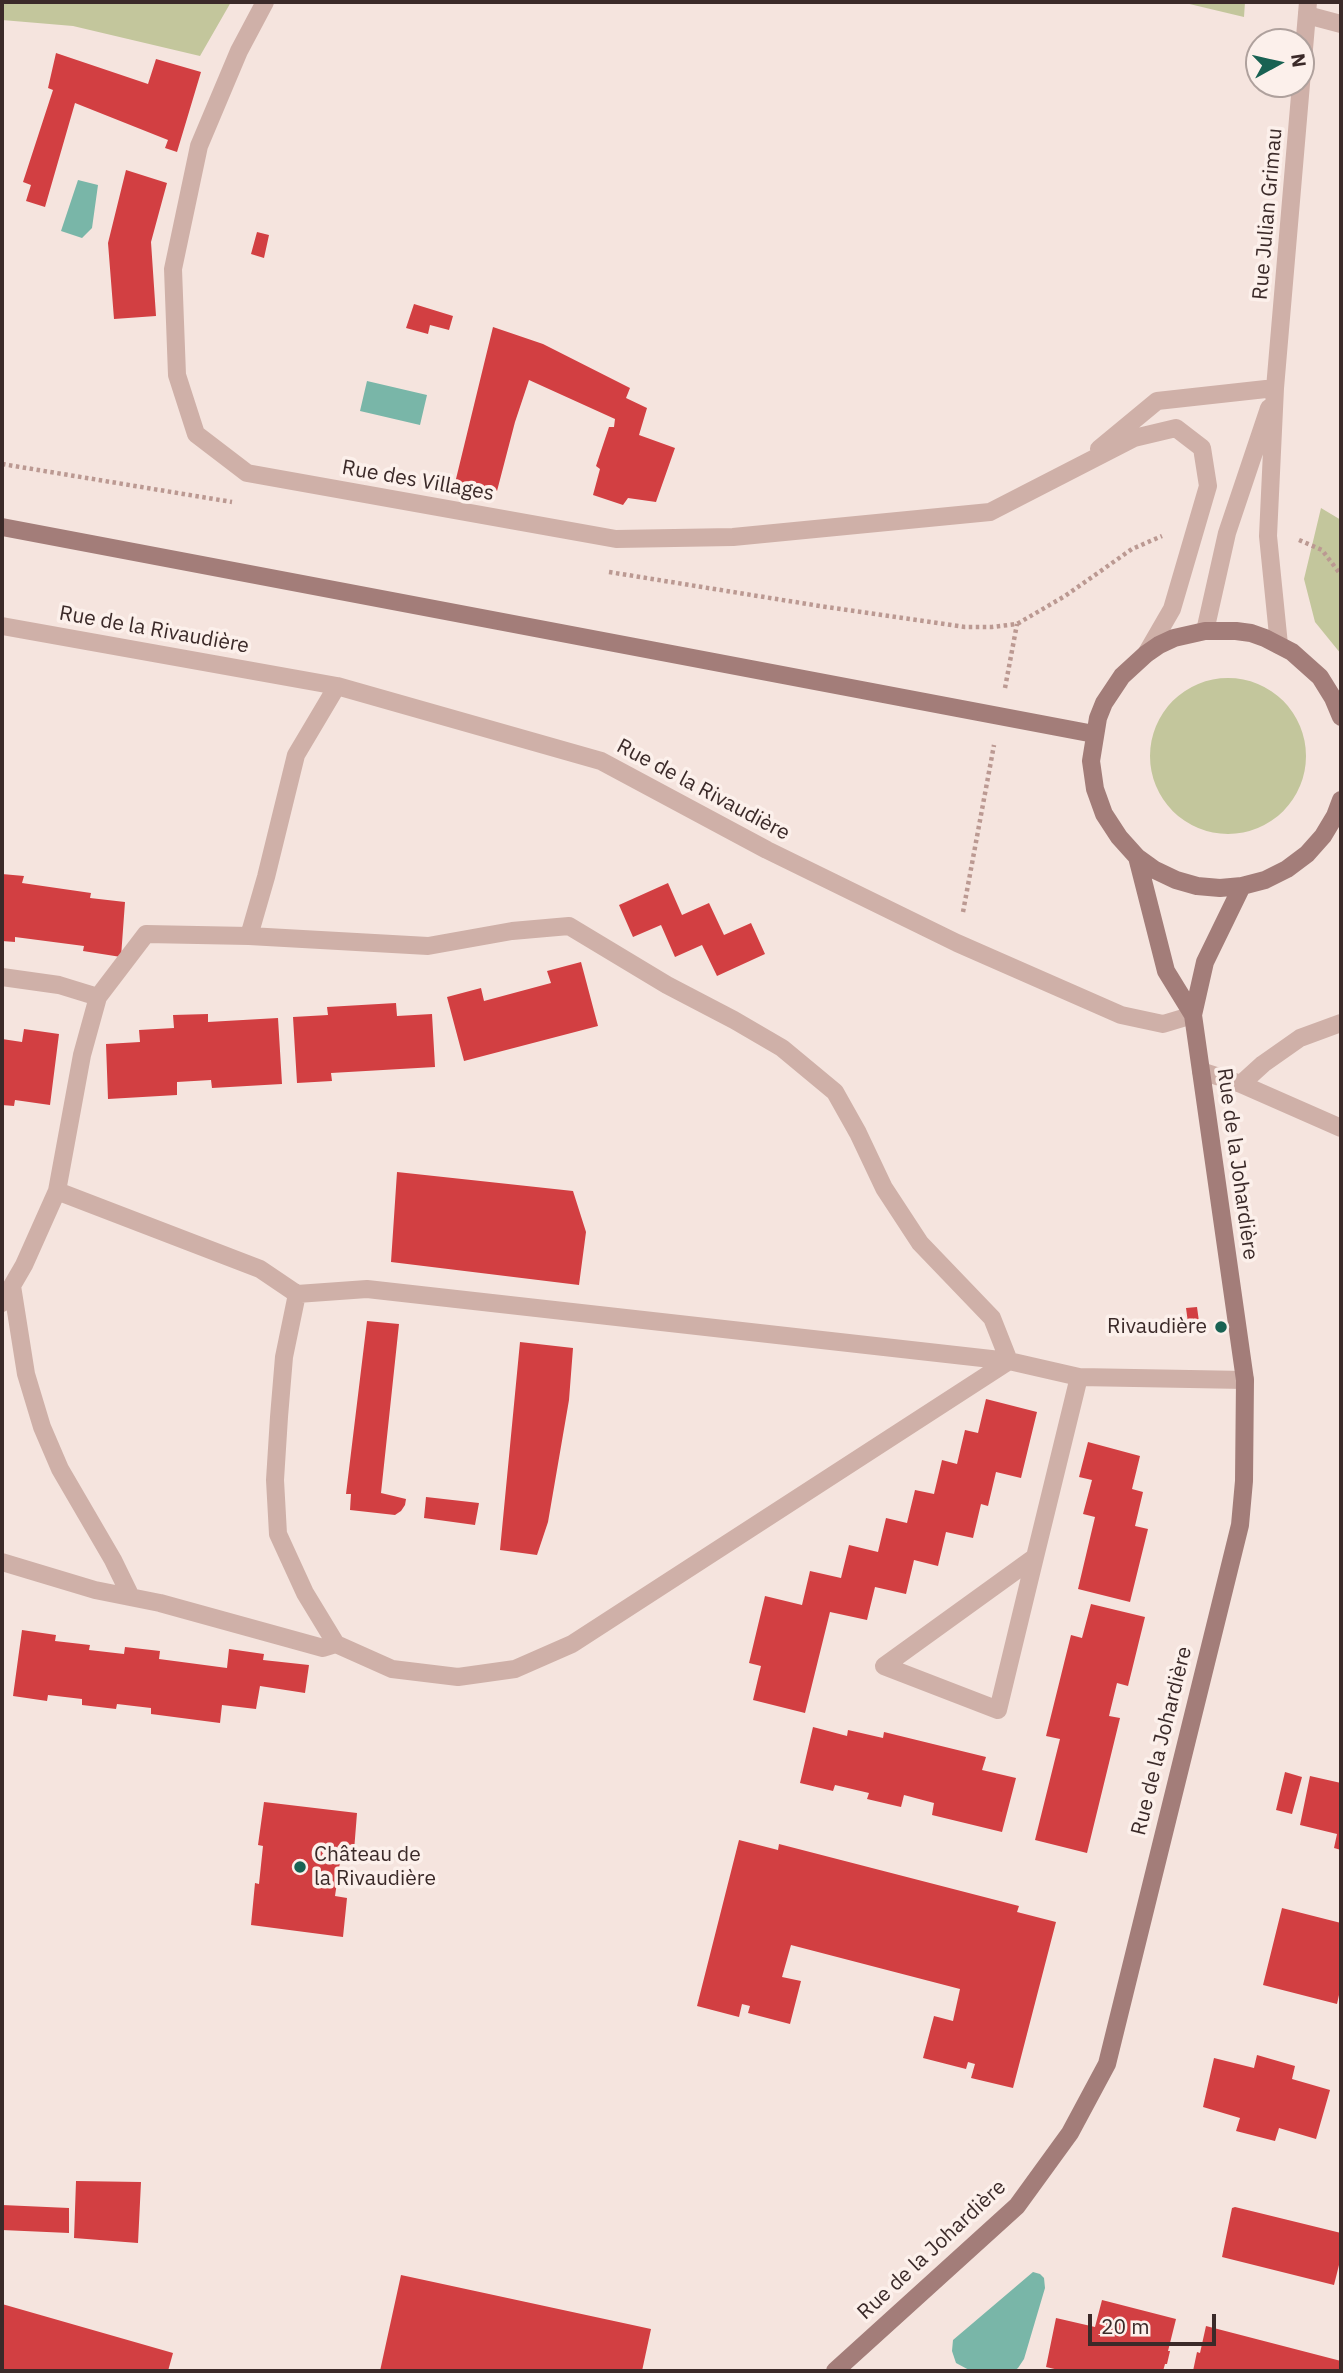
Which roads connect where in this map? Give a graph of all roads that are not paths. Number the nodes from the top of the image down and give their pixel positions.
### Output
1 (265, 2) edge
2 (1308, 9) edge
3 (1341, 24) edge
4 (1275, 388) junction
5 (1085, 464) junction
6 (2, 527) edge
7 (2, 626) edge
8 (1205, 631) junction
9 (1279, 645) junction
10 (1146, 654) junction
11 (337, 686) junction
12 (1341, 717) edge
13 (1094, 734) junction
14 (1341, 800) edge
15 (1137, 857) junction
16 (1242, 886) junction
17 (249, 936) junction
18 (2, 977) edge
19 (98, 997) junction
20 (1193, 1015) junction
21 (1341, 1023) edge
22 (1201, 1072) junction
23 (1241, 1084) junction
24 (1341, 1128) edge
25 (57, 1191) junction
26 (12, 1286) junction
27 (297, 1294) junction
28 (2, 1303) edge
29 (1009, 1361) junction
30 (1079, 1377) junction
31 (1245, 1380) junction
32 (1035, 1557) junction
33 (2, 1562) edge
34 (131, 1597) junction
35 (337, 1644) junction
36 (835, 2371) edge

1 - 5 street, Rue des Villages
2 - 3 street
2 - 4 street, Rue Julian Grimau
4 - 5 street
4 - 8 street, Rue Julian Grimau
4 - 9 street, Rue Julian Grimau
5 - 10 street, Rue des Villages
6 - 13 main road
7 - 11 street, Rue de la Rivaudière
8 - 9 main road
8 - 10 main road
9 - 12 main road
10 - 13 main road
11 - 17 street
11 - 20 street, Rue de la Rivaudière
13 - 15 main road
14 - 16 main road
15 - 16 main road
15 - 20 main road, Rue de la Johardière
16 - 20 main road, Rue de la Johardière
17 - 19 street
17 - 29 street
18 - 19 street
19 - 25 street
20 - 22 main road, Rue de la Johardière
21 - 23 street
22 - 23 street
22 - 31 main road, Rue de la Johardière
23 - 24 street
25 - 26 street
25 - 27 street
26 - 28 street
26 - 34 street
27 - 29 street
27 - 35 street
29 - 30 street
29 - 35 street
30 - 31 street
30 - 32 street
31 - 36 main road, Rue de la Johardière
32 - 32 street
33 - 34 street
34 - 35 street

